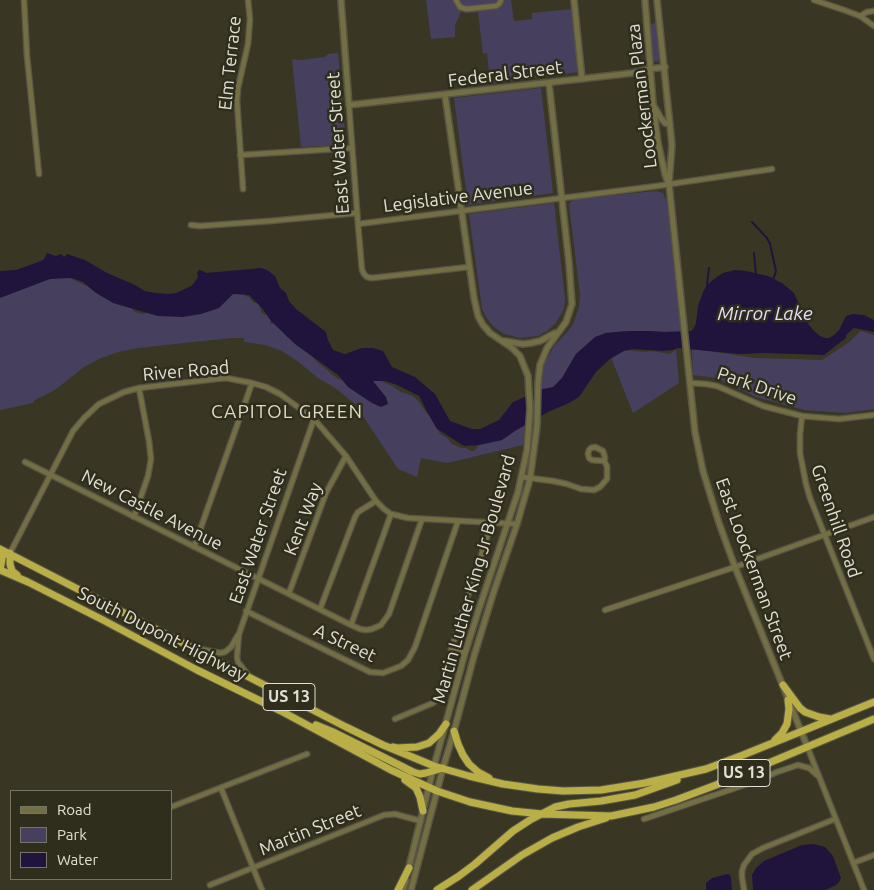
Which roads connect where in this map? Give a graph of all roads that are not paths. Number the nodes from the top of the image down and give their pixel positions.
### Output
1 (24, 0) edge
2 (248, 0) edge
3 (341, 0) edge
4 (456, 0) edge
5 (501, 0) edge
6 (574, 0) edge
7 (645, 0) edge
8 (657, 0) edge
9 (814, 0) edge
10 (874, 11) edge
11 (860, 16) junction
12 (874, 26) edge
13 (664, 67) junction
14 (650, 69) junction
15 (582, 79) junction
16 (549, 83) junction
17 (445, 95) junction
18 (653, 103) junction
19 (349, 106) junction
20 (670, 124) junction
21 (352, 148) junction
22 (240, 155) junction
23 (772, 169) dead end
24 (39, 174) dead end
25 (668, 184) junction
26 (243, 189) dead end
27 (561, 197) junction
28 (461, 210) junction
29 (357, 213) junction
30 (358, 224) junction
31 (191, 225) dead end
32 (469, 267) junction
33 (558, 332) junction
34 (501, 340) junction
35 (252, 382) junction
36 (690, 383) junction
37 (139, 388) junction
38 (874, 415) edge
39 (802, 416) junction
40 (314, 419) junction
41 (346, 456) junction
42 (604, 461) dead end
43 (25, 462) dead end
44 (50, 474) junction
45 (522, 478) junction
46 (530, 479) junction
47 (376, 501) junction
48 (390, 514) junction
49 (134, 517) junction
50 (874, 517) edge
51 (422, 519) junction
52 (458, 521) junction
53 (492, 522) junction
54 (509, 522) junction
55 (517, 524) junction
56 (824, 535) junction
57 (194, 547) junction
58 (0, 549) edge
59 (10, 553) junction
60 (0, 556) edge
61 (26, 561) junction
62 (10, 564) junction
63 (735, 567) junction
64 (0, 570) edge
65 (257, 578) junction
66 (28, 582) junction
67 (289, 593) junction
68 (320, 609) junction
69 (605, 610) dead end
70 (246, 611) junction
71 (351, 625) junction
72 (239, 634) junction
73 (195, 649) junction
74 (451, 649) junction
75 (465, 653) junction
76 (874, 659) edge
77 (248, 676) junction
78 (783, 685) junction
79 (788, 700) junction
80 (874, 702) edge
81 (281, 710) junction
82 (395, 719) dead end
83 (833, 719) junction
84 (874, 719) edge
85 (446, 724) junction
86 (454, 731) junction
87 (801, 732) junction
88 (383, 744) junction
89 (771, 744) junction
90 (807, 746) junction
91 (307, 754) dead end
92 (382, 765) junction
93 (434, 768) junction
94 (443, 768) junction
95 (706, 770) junction
96 (818, 776) junction
97 (503, 784) junction
98 (429, 787) junction
99 (221, 788) junction
100 (437, 791) junction
101 (172, 807) edge
102 (423, 811) junction
103 (542, 814) junction
104 (612, 816) junction
105 (644, 819) dead end
106 (421, 821) junction
107 (836, 821) junction
108 (874, 855) edge
109 (853, 863) junction
110 (253, 867) junction
111 (409, 868) junction
112 (210, 885) dead end
113 (440, 889) edge
114 (262, 890) edge
115 (398, 890) edge
116 (403, 890) edge
117 (411, 890) edge
118 (472, 890) edge
119 (744, 890) edge
120 (864, 890) edge

1 - 24 street
2 - 22 street, Elm Terrace
3 - 19 street, East Water Street
4 - 5 street
6 - 15 street
7 - 14 street, Loockerman Plaza
8 - 13 street, Loockerman Plaza
9 - 11 street
10 - 11 street
11 - 12 street
13 - 14 street, Federal Street
13 - 20 street, Loockerman Plaza
14 - 15 street, Federal Street
14 - 18 street, Loockerman Plaza
15 - 16 street, Federal Street
16 - 17 street, Federal Street
16 - 27 street, Martin Luther King Jr Boulevard
17 - 19 street, Federal Street
17 - 28 street
18 - 20 street
18 - 25 street, Loockerman Plaza
19 - 21 street, East Water Street
20 - 25 street, Loockerman Plaza
21 - 22 street
21 - 29 street, East Water Street
22 - 26 street, Elm Terrace
23 - 25 street, Legislative Avenue
25 - 27 street, Legislative Avenue
25 - 36 street, East Loockerman Street
27 - 28 street, Legislative Avenue
27 - 33 street, Martin Luther King Jr Boulevard
28 - 30 street, Legislative Avenue
28 - 32 street
29 - 30 street, East Water Street
29 - 31 street
30 - 32 street, East Water Street
32 - 34 street
33 - 34 street
33 - 46 street, Martin Luther King Jr Boulevard
34 - 45 street, Martin Luther King Jr Boulevard
35 - 37 street, River Road
35 - 40 street, River Road
35 - 57 street
36 - 39 street, Park Drive
36 - 63 street, East Loockerman Street
37 - 44 street, River Road
37 - 49 street
38 - 39 street, Park Drive
39 - 56 street, Greenhill Road
40 - 41 street, River Road
40 - 65 street, East Water Street
41 - 47 street, River Road
41 - 67 street, Kent Way
42 - 46 street
43 - 44 street, New Castle Avenue
44 - 49 street, New Castle Avenue
44 - 59 street, River Road
45 - 46 street
45 - 54 street, Martin Luther King Jr Boulevard
46 - 55 street, Martin Luther King Jr Boulevard
47 - 48 street, River Road
47 - 68 street
48 - 51 street
48 - 71 street
49 - 57 street, New Castle Avenue
50 - 56 street
51 - 52 street
51 - 71 street, New Castle Avenue
52 - 53 street
52 - 70 street, A Street
53 - 54 street
53 - 74 street
54 - 55 street
54 - 75 street, Martin Luther King Jr Boulevard
55 - 86 street, Martin Luther King Jr Boulevard
56 - 63 street
56 - 76 street, Greenhill Road
57 - 65 street, New Castle Avenue
58 - 59 highway, South Dupont Highway / US 13
59 - 60 highway
59 - 61 highway, South Dupont Highway / US 13
59 - 62 highway
60 - 64 highway
61 - 62 highway
61 - 73 highway, South Dupont Highway / US 13
62 - 64 highway
62 - 66 highway
63 - 69 street
63 - 78 street, East Loockerman Street
64 - 66 highway, South Dupont Highway / US 13
65 - 67 street, New Castle Avenue
65 - 70 street, East Water Street
66 - 81 highway, South Dupont Highway / US 13
67 - 68 street, New Castle Avenue
68 - 71 street, New Castle Avenue
70 - 72 street, East Water Street
72 - 73 street, East Water Street
72 - 77 street, East Water Street
73 - 77 highway, South Dupont Highway / US 13
74 - 75 street
74 - 82 street
75 - 85 street, Martin Luther King Jr Boulevard
77 - 88 highway, South Dupont Highway / US 13
78 - 79 street, East Loockerman Street
78 - 83 highway
79 - 87 street, East Loockerman Street
79 - 89 highway
80 - 83 highway, US 13
81 - 92 highway, South Dupont Highway / US 13
81 - 93 highway
83 - 87 highway, US 13
84 - 90 highway, South Dupont Highway / US 13
85 - 88 highway
85 - 93 street, Martin Luther King Jr Boulevard
86 - 94 street, Martin Luther King Jr Boulevard
86 - 97 highway
87 - 89 highway, US 13
87 - 90 street, East Loockerman Street
88 - 93 highway, South Dupont Highway / US 13
89 - 95 highway, US 13
90 - 96 street, East Loockerman Street
90 - 104 highway, South Dupont Highway / US 13
91 - 99 street
92 - 98 highway, South Dupont Highway / US 13
92 - 102 highway
93 - 94 highway
93 - 98 street, Martin Luther King Jr Boulevard
94 - 97 highway, US 13
94 - 100 street, Martin Luther King Jr Boulevard
95 - 97 highway, US 13
95 - 103 highway
96 - 105 street
96 - 107 street, East Loockerman Street
98 - 100 highway, South Dupont Highway / US 13
98 - 102 street, Martin Luther King Jr Boulevard
99 - 101 street
99 - 110 street
100 - 103 highway, South Dupont Highway / US 13
100 - 117 street, Martin Luther King Jr Boulevard
102 - 106 street, Martin Luther King Jr Boulevard
103 - 104 highway, South Dupont Highway / US 13
103 - 113 highway
104 - 118 highway
106 - 110 street, Martin Street
106 - 111 street, Martin Luther King Jr Boulevard
107 - 109 street, East Loockerman Street
107 - 119 street
108 - 109 street
109 - 120 street, East Loockerman Street
110 - 112 street, Martin Street
110 - 114 street
111 - 115 highway
111 - 116 street, Martin Luther King Jr Boulevard

